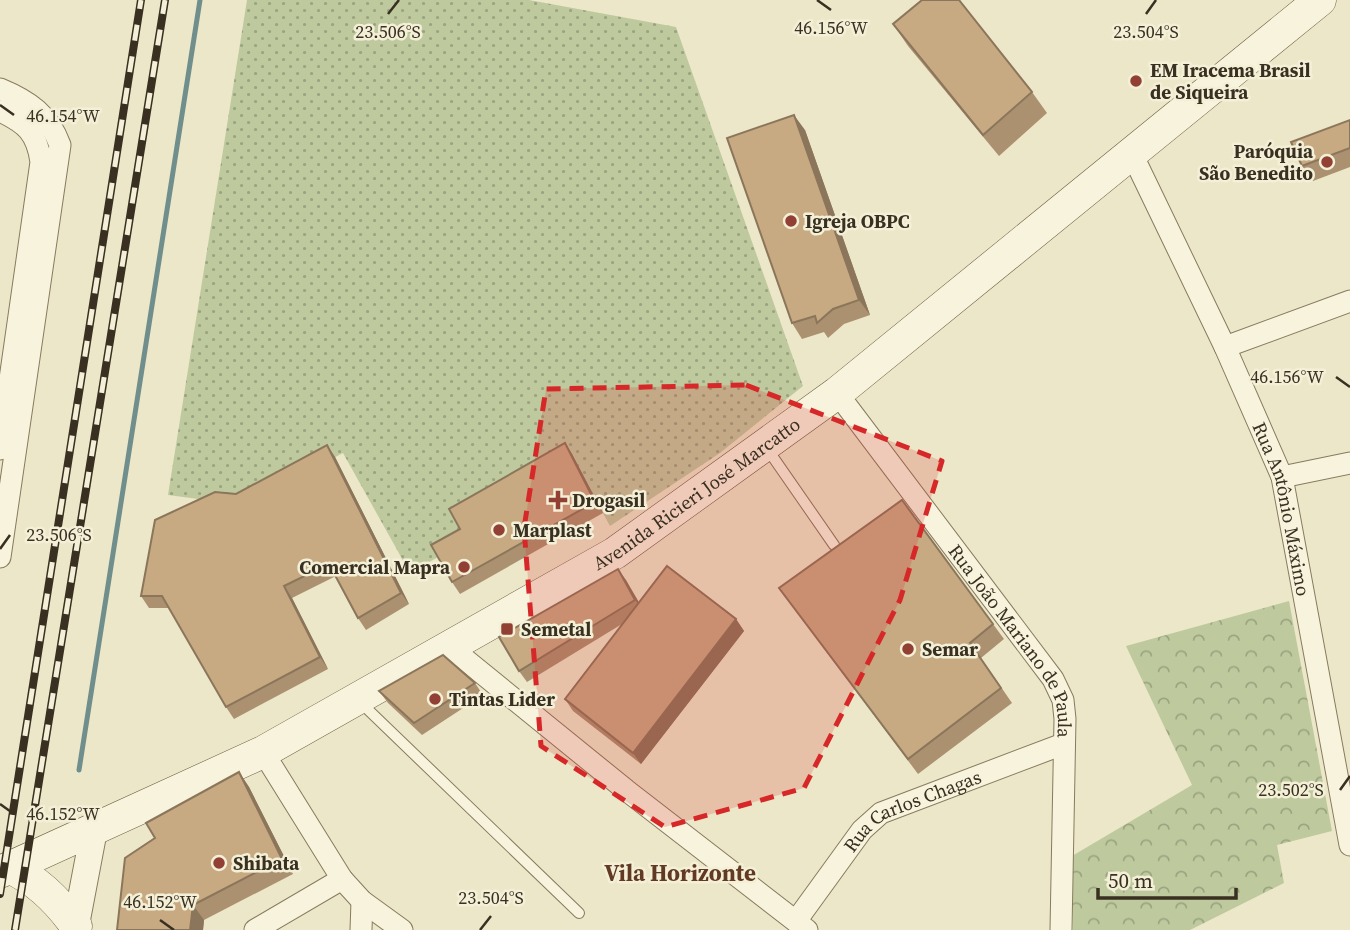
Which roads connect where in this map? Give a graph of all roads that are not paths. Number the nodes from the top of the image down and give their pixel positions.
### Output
1 (1320, 0) edge
2 (0, 89) edge
3 (0, 111) edge
4 (1132, 154) junction
5 (1350, 301) edge
6 (1225, 347) junction
7 (837, 393) junction
8 (766, 447) junction
9 (0, 450) edge
10 (1350, 463) edge
11 (1282, 477) junction
12 (834, 545) edge
13 (0, 556) edge
14 (451, 648) junction
15 (357, 699) junction
16 (1063, 744) junction
17 (1342, 747) edge
18 (263, 752) junction
19 (94, 830) junction
20 (1350, 845) edge
21 (6, 870) edge
22 (342, 879) junction
23 (362, 901) junction
24 (579, 914) dead end
25 (801, 926) edge
26 (76, 929) edge
27 (255, 930) edge
28 (361, 930) edge
29 (402, 930) edge
30 (1061, 930) edge

1 - 4 main road, Avenida Ricieri José Marcatto
2 - 13 street
3 - 9 street
4 - 6 street, Rua Antônio Máximo
4 - 7 main road, Avenida Ricieri José Marcatto
5 - 6 street
6 - 11 street, Rua Antônio Máximo
7 - 8 main road, Avenida Ricieri José Marcatto
7 - 16 street, Rua João Mariano de Paula
8 - 12 lane
8 - 14 main road, Avenida Ricieri José Marcatto
10 - 11 street
11 - 17 street, Rua Antônio Máximo
14 - 15 main road, Avenida Ricieri José Marcatto
14 - 25 street
15 - 18 main road, Avenida Ricieri José Marcatto
15 - 24 lane
16 - 25 street, Rua Carlos Chagas
16 - 30 street, Rua João Mariano de Paula
17 - 20 street, Rua Antônio Máximo
18 - 19 main road, Avenida Ricieri José Marcatto
18 - 22 street
19 - 21 main road, Avenida Ricieri José Marcatto
19 - 26 street
21 - 26 main road
22 - 23 street
22 - 27 street
23 - 28 street
23 - 29 street

